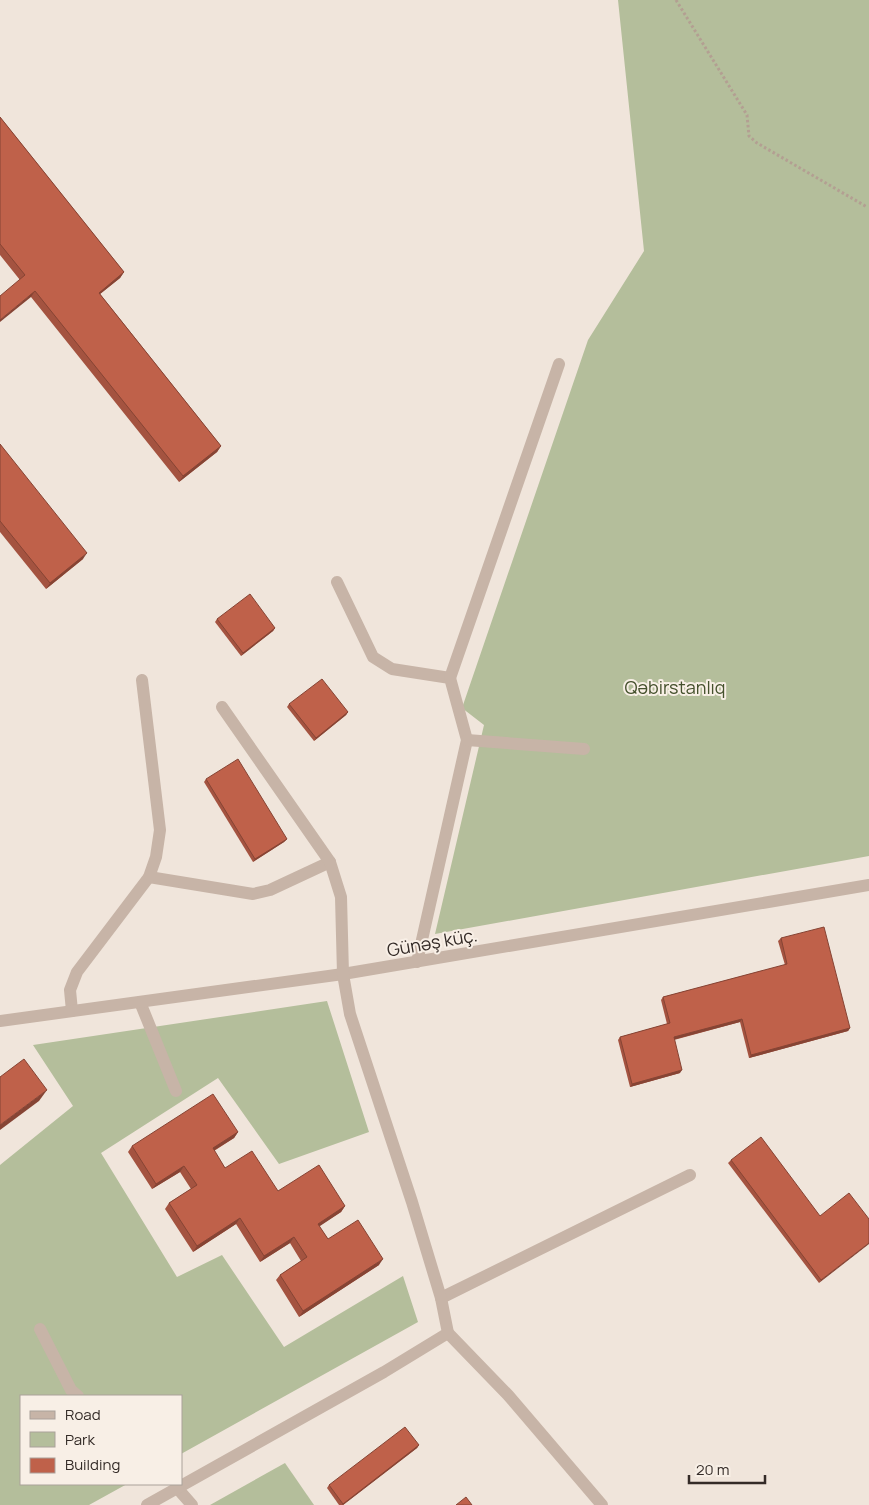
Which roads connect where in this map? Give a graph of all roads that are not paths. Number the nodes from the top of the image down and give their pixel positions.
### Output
1 (559, 364) dead end
2 (337, 582) dead end
3 (450, 678) junction
4 (142, 680) dead end
5 (222, 707) dead end
6 (467, 740) junction
7 (584, 749) dead end
8 (330, 862) junction
9 (149, 877) junction
10 (869, 885) edge
11 (417, 962) junction
12 (343, 974) junction
13 (140, 1002) junction
14 (72, 1011) junction
15 (0, 1021) edge
16 (176, 1091) dead end
17 (690, 1176) dead end
18 (441, 1298) junction
19 (40, 1329) dead end
20 (448, 1333) junction
21 (77, 1395) edge
22 (182, 1482) edge
23 (171, 1488) edge
24 (599, 1504) edge
25 (147, 1505) edge
26 (192, 1505) edge

1 - 3 street
2 - 3 street
3 - 6 street
4 - 9 street
5 - 8 street
6 - 7 street
6 - 11 street
8 - 9 street
8 - 12 street
9 - 14 street
10 - 11 street, Günəş küç.
11 - 12 street, Günəş küç.
12 - 13 street, Günəş küç.
12 - 18 street
13 - 14 street, Günəş küç.
13 - 16 street
14 - 15 street, Günəş küç.
17 - 18 street
18 - 20 street
19 - 21 street
20 - 22 street
20 - 24 street
23 - 25 street
23 - 26 street

